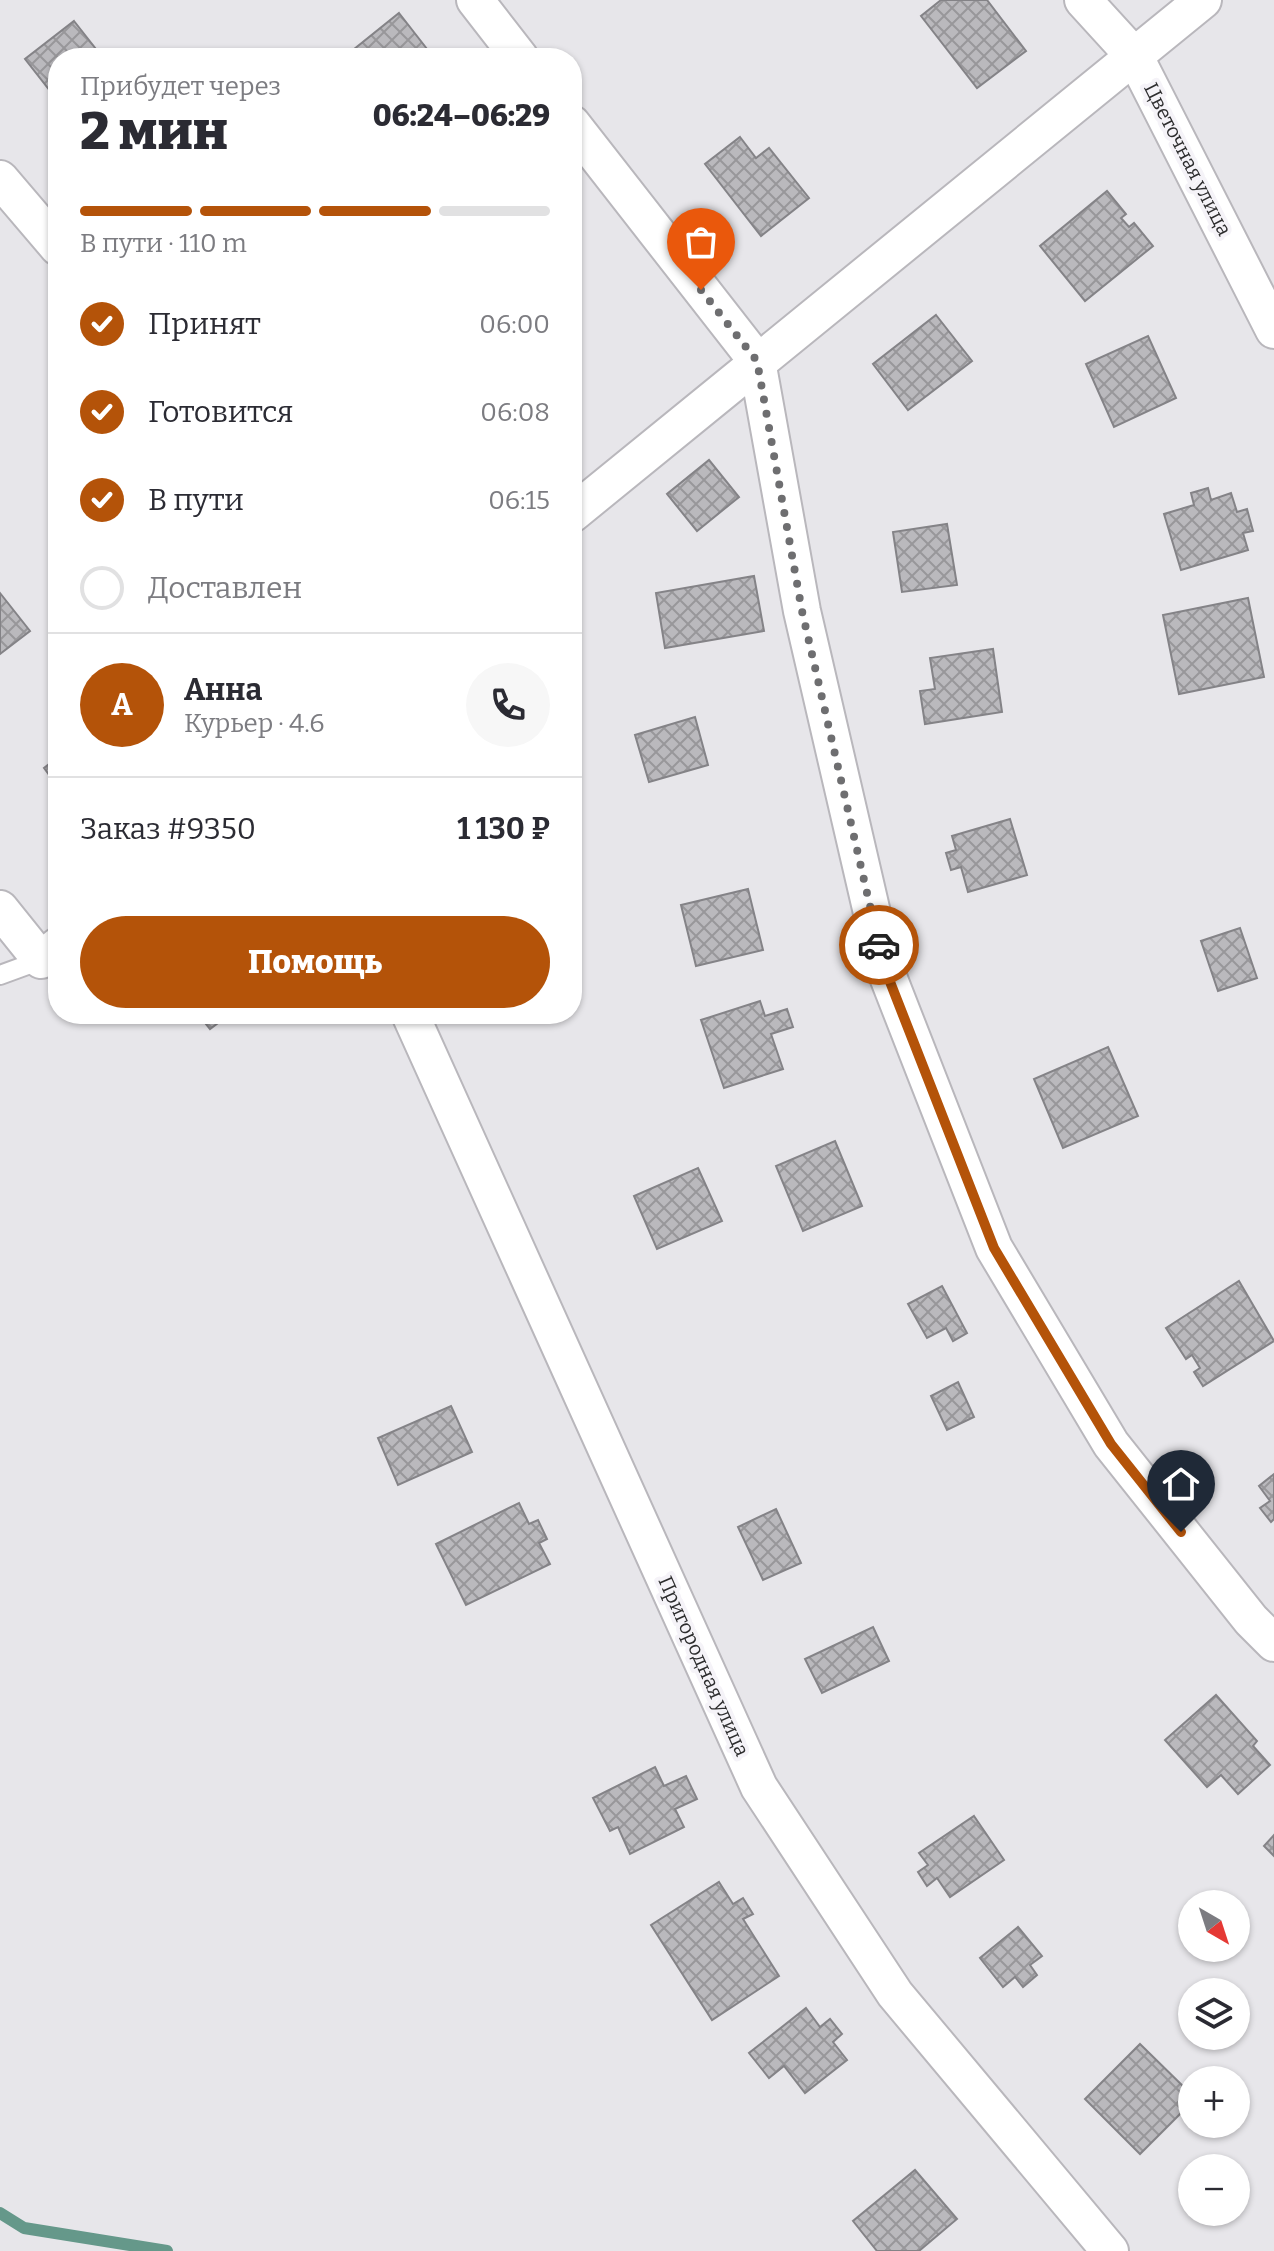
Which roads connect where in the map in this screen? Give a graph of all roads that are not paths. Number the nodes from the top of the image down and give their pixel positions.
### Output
1 (475, 0) edge
2 (1083, 0) edge
3 (1203, 0) edge
4 (512, 48) edge
5 (1135, 57) junction
6 (582, 137) edge
7 (0, 179) edge
8 (48, 235) edge
9 (1274, 330) edge
10 (757, 361) junction
11 (582, 506) edge
12 (0, 909) edge
13 (48, 952) edge
14 (48, 953) edge
15 (0, 975) edge
16 (415, 1024) edge
17 (1274, 1643) edge
18 (1110, 2251) edge

1 - 4 street
2 - 5 street, Цветочная улица
3 - 5 street
5 - 9 street, Цветочная улица
5 - 10 street
6 - 10 street
7 - 8 street
10 - 11 street
10 - 17 street
12 - 13 street
14 - 15 lane
16 - 18 street, Пригородная улица

